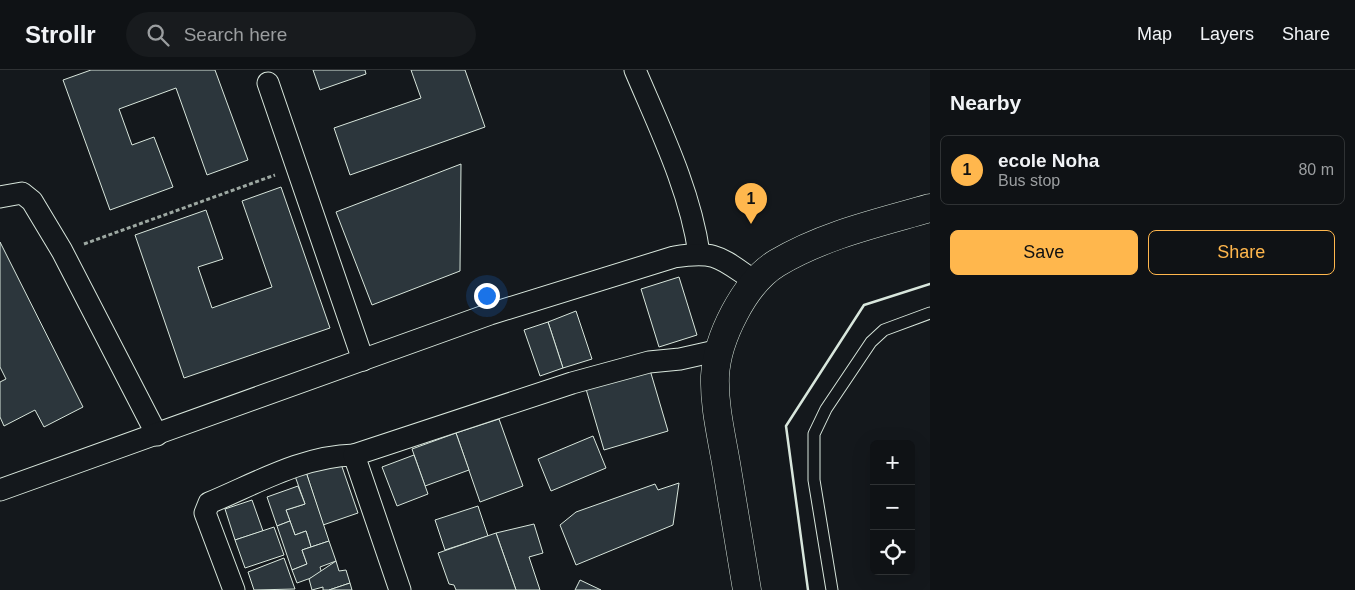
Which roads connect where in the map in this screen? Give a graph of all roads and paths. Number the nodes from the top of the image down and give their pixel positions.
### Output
1 (635, 70) edge
2 (268, 83) dead end
3 (298, 167) junction
4 (0, 197) edge
5 (930, 208) edge
6 (62, 251) junction
7 (699, 253) junction
8 (756, 282) junction
9 (930, 313) edge
10 (720, 350) junction
11 (363, 360) junction
12 (157, 435) junction
13 (354, 455) junction
14 (0, 490) edge
15 (234, 590) edge
16 (400, 590) edge
17 (747, 590) edge
18 (832, 590) edge

1 - 7 street
2 - 3 street
3 - 6 path
3 - 11 street
4 - 6 street
5 - 8 street
6 - 12 street
7 - 8 street
7 - 11 street
8 - 10 street
9 - 18 lane
10 - 13 street
10 - 17 street
11 - 12 street
12 - 14 street
13 - 15 street
13 - 16 street

